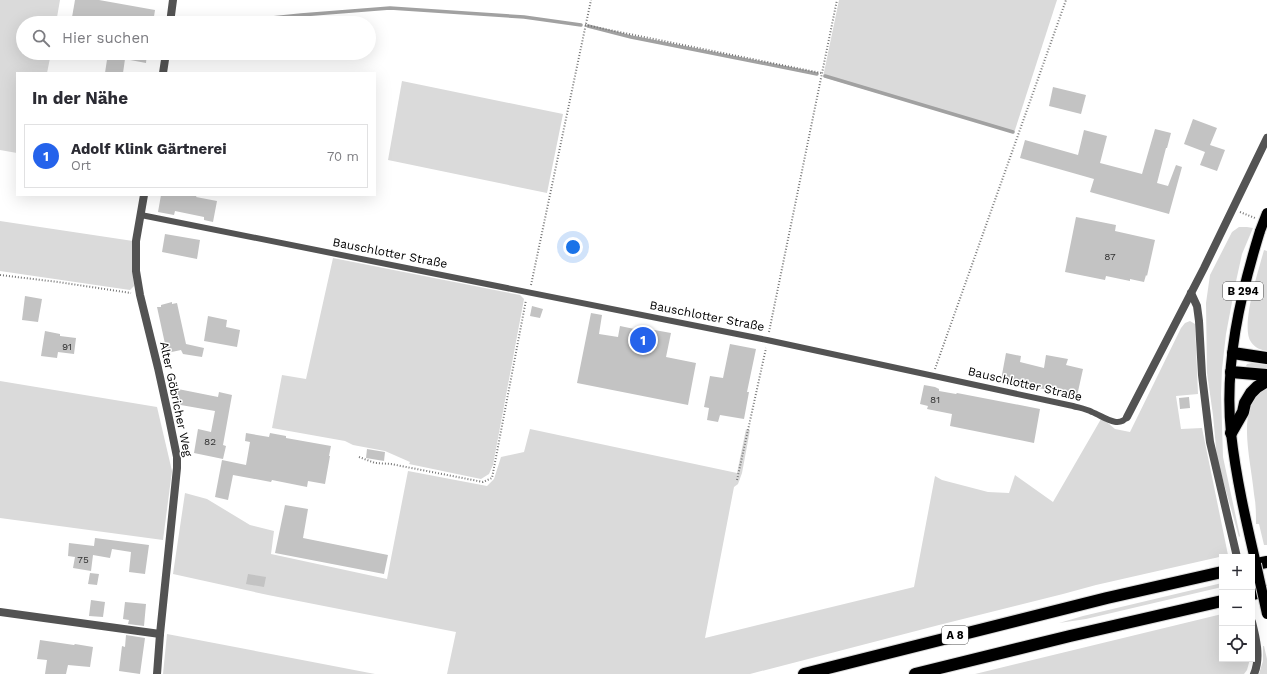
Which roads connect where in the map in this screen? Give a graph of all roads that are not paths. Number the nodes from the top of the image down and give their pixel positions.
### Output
1 (173, 0) edge
2 (171, 16) edge
3 (165, 60) edge
4 (163, 72) edge
5 (1267, 138) edge
6 (144, 196) edge
7 (141, 215) junction
8 (1264, 216) edge
9 (1191, 293) junction
10 (1233, 353) junction
11 (1267, 358) edge
12 (1231, 372) junction
13 (1267, 375) edge
14 (1267, 381) edge
15 (1127, 417) joint
16 (1231, 433) junction
17 (1236, 554) edge
18 (1267, 562) edge
19 (1255, 564) edge
20 (1219, 573) edge
21 (1267, 591) edge
22 (1255, 593) edge
23 (1219, 602) edge
24 (0, 612) edge
25 (1267, 614) edge
26 (1253, 626) edge
27 (160, 634) junction
28 (157, 674) edge
29 (804, 674) edge
30 (915, 674) edge
31 (1254, 674) edge

1 - 2 street
3 - 4 street
5 - 9 street, Bauschlotter Straße
6 - 7 street, Alter Göbricher Weg
7 - 15 lane, Bauschlotter Straße
7 - 27 street, Alter Göbricher Weg
8 - 10 main road, B 294, bridge
9 - 15 street, Bauschlotter Straße
9 - 17 street
10 - 11 highway
10 - 12 main road, B 294
12 - 13 highway
12 - 16 main road, B 294
14 - 16 highway
16 - 25 main road, B 294, bridge
18 - 19 highway
20 - 29 highway, A 8
21 - 22 highway
23 - 30 highway, A 8
24 - 27 street
26 - 31 street
27 - 28 street, Alter Göbricher Weg

